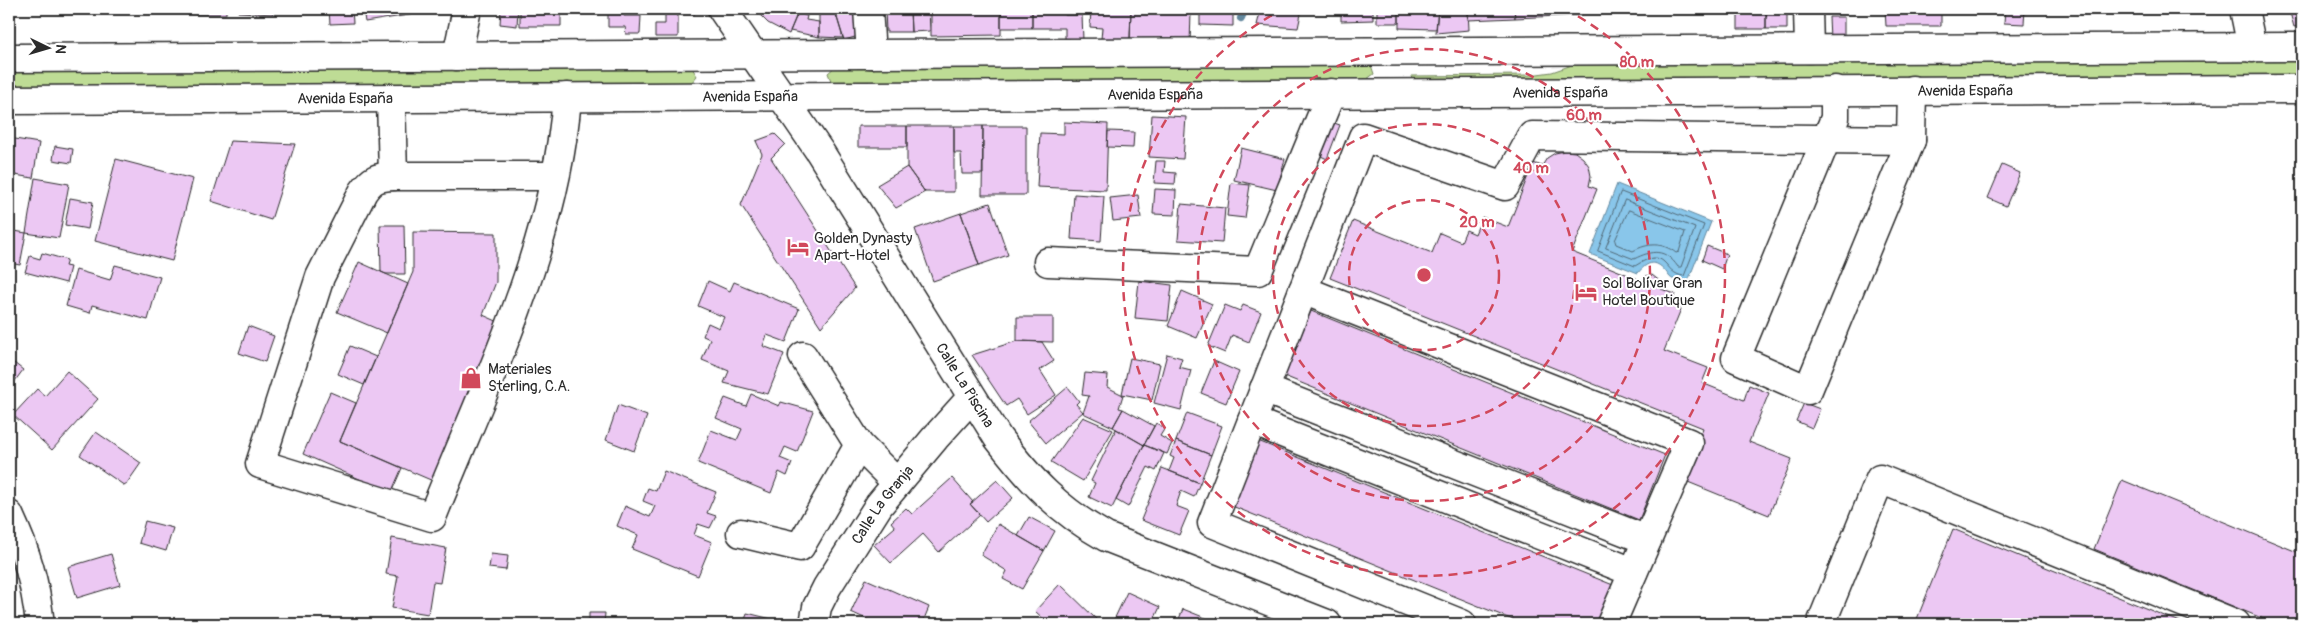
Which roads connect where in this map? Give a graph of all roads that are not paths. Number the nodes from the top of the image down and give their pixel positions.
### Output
1 (467, 9) edge
2 (722, 9) edge
3 (868, 9) edge
4 (1808, 9) edge
5 (2244, 9) edge
6 (2252, 48) junction
7 (2302, 48) edge
8 (1809, 49) junction
9 (1388, 50) junction
10 (753, 54) junction
11 (872, 54) junction
12 (457, 56) junction
13 (9, 58) edge
14 (2302, 89) edge
15 (1835, 90) junction
16 (1912, 90) junction
17 (1330, 92) junction
18 (1388, 92) junction
19 (781, 95) junction
20 (567, 97) junction
21 (391, 98) junction
22 (9, 100) edge
23 (1827, 138) junction
24 (1911, 140) junction
25 (393, 176) junction
26 (555, 176) junction
27 (1048, 262) dead end
28 (1303, 290) junction
29 (803, 356) dead end
30 (1264, 389) junction
31 (971, 398) junction
32 (1252, 421) junction
33 (859, 445) junction
34 (897, 483) junction
35 (9, 515) edge
36 (741, 533) dead end
37 (1647, 540) junction
38 (1633, 572) junction
39 (40, 624) edge
40 (814, 624) edge
41 (1327, 624) edge
42 (1462, 624) edge
43 (1611, 624) edge
44 (1821, 624) edge
45 (2236, 624) edge

1 - 12 main road
2 - 10 main road, Calle La Piscina
3 - 11 main road
4 - 8 main road
5 - 6 main road
6 - 7 main road
6 - 8 main road
8 - 9 main road
9 - 11 main road
9 - 18 main road
10 - 11 main road
10 - 12 main road
10 - 19 main road, Calle La Piscina
12 - 13 main road
14 - 16 main road, Avenida España
15 - 16 main road, Avenida España
15 - 18 main road, Avenida España
15 - 23 main road
16 - 24 main road
17 - 18 main road, Avenida España
17 - 19 main road, Avenida España
17 - 27 main road
19 - 20 main road, Avenida España
19 - 31 main road, Calle La Piscina
20 - 21 main road, Avenida España
20 - 26 main road
21 - 22 main road, Avenida España
21 - 25 main road
23 - 24 main road
23 - 24 main road
23 - 28 main road
25 - 26 main road
25 - 26 main road
28 - 30 main road
28 - 37 main road
29 - 33 main road
30 - 32 main road
30 - 37 main road
31 - 34 main road, Calle La Granja
31 - 41 main road, Calle La Piscina
32 - 38 main road
32 - 42 main road
33 - 34 main road
33 - 36 main road
34 - 40 main road, Calle La Granja
35 - 39 main road
37 - 38 main road
38 - 43 main road
44 - 45 main road

